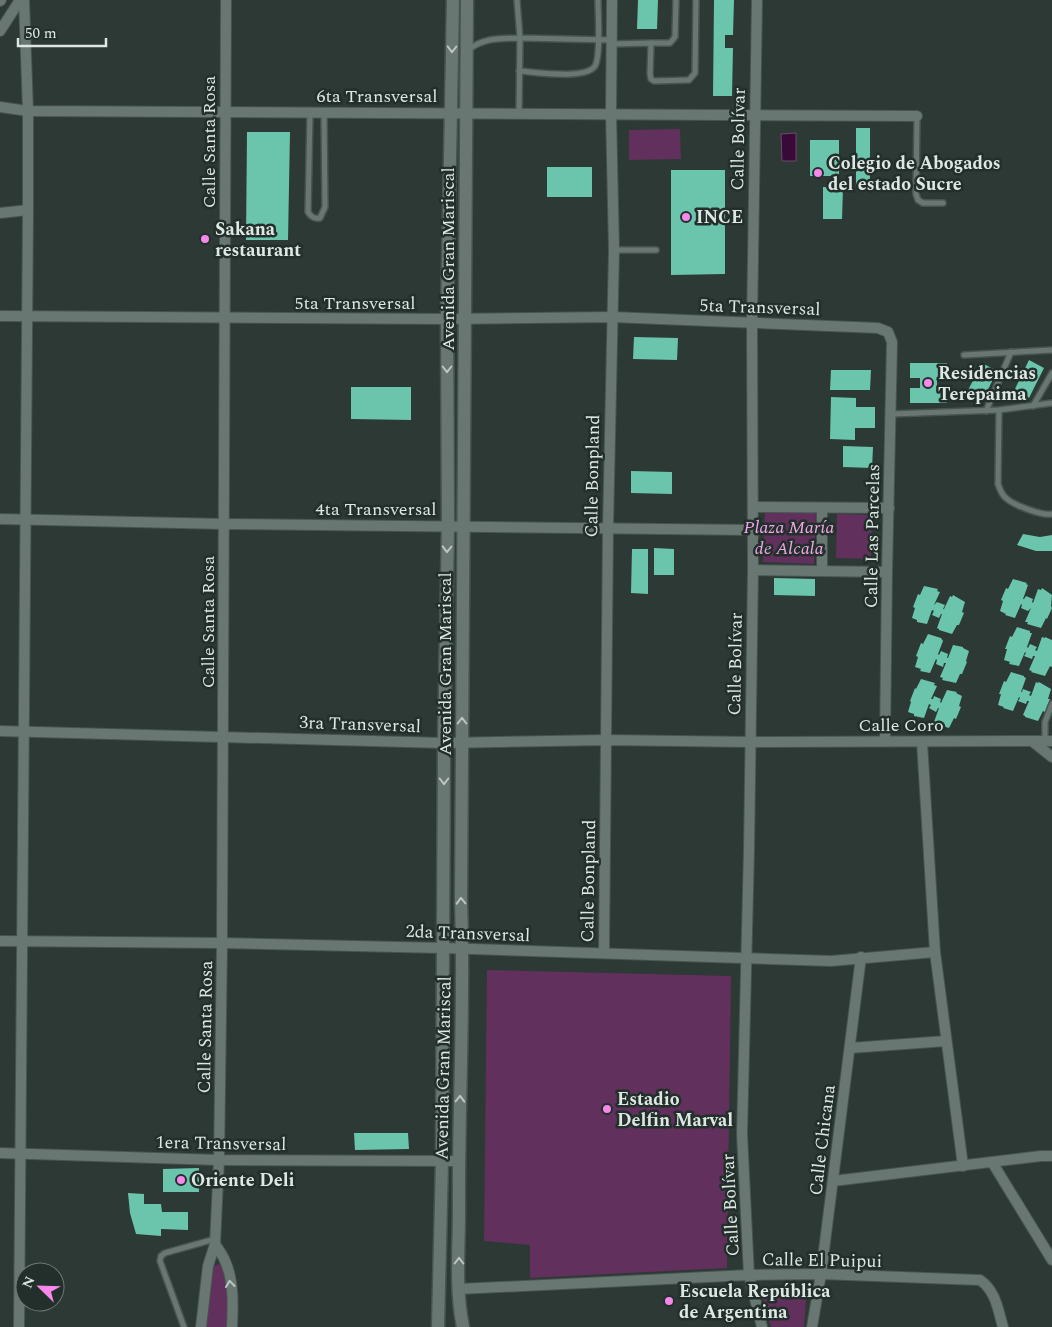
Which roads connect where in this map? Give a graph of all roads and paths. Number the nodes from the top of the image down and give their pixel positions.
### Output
1 (22, 0) edge
2 (226, 0) edge
3 (453, 0) edge
4 (468, 0) edge
5 (517, 0) edge
6 (598, 0) edge
7 (612, 0) edge
8 (676, 0) edge
9 (696, 0) edge
10 (757, 0) edge
11 (0, 31) edge
12 (520, 38) junction
13 (597, 39) junction
14 (612, 42) junction
15 (651, 43) junction
16 (467, 51) junction
17 (519, 72) junction
18 (0, 107) edge
19 (28, 111) junction
20 (226, 112) junction
21 (310, 112) junction
22 (324, 112) junction
23 (451, 113) junction
24 (466, 113) junction
25 (519, 113) junction
26 (611, 114) junction
27 (755, 115) junction
28 (917, 116) joint
29 (942, 203) dead end
30 (28, 210) junction
31 (0, 213) edge
32 (614, 250) junction
33 (656, 250) dead end
34 (0, 316) edge
35 (27, 317) junction
36 (612, 317) junction
37 (224, 318) junction
38 (465, 318) junction
39 (447, 320) junction
40 (752, 323) junction
41 (888, 332) joint
42 (1052, 350) edge
43 (1011, 352) junction
44 (964, 354) dead end
45 (1052, 373) edge
46 (1052, 403) edge
47 (1033, 406) junction
48 (999, 410) junction
49 (986, 411) junction
50 (890, 414) junction
51 (753, 507) junction
52 (822, 508) junction
53 (889, 508) junction
54 (1052, 514) edge
55 (0, 519) edge
56 (25, 520) junction
57 (224, 524) junction
58 (448, 526) junction
59 (463, 526) junction
60 (608, 528) junction
61 (752, 530) junction
62 (753, 570) junction
63 (822, 571) junction
64 (887, 572) junction
65 (1052, 704) edge
66 (0, 730) edge
67 (24, 731) junction
68 (224, 736) junction
69 (606, 740) junction
70 (886, 741) junction
71 (1032, 741) junction
72 (1048, 741) edge
73 (750, 742) junction
74 (922, 742) junction
75 (444, 743) junction
76 (462, 743) junction
77 (1052, 757) edge
78 (0, 941) edge
79 (22, 942) junction
80 (222, 943) junction
81 (443, 948) junction
82 (463, 950) junction
83 (935, 952) junction
84 (604, 953) junction
85 (861, 957) junction
86 (746, 958) junction
87 (946, 1041) junction
88 (850, 1048) junction
89 (0, 1153) edge
90 (20, 1153) junction
91 (1052, 1156) edge
92 (219, 1160) junction
93 (442, 1161) junction
94 (458, 1161) junction
95 (992, 1162) junction
96 (963, 1166) junction
97 (833, 1181) junction
98 (215, 1242) junction
99 (1052, 1260) edge
100 (821, 1274) junction
101 (749, 1276) junction
102 (459, 1289) junction
103 (19, 1327) edge
104 (184, 1327) edge
105 (200, 1327) edge
106 (232, 1327) edge
107 (438, 1327) edge
108 (463, 1327) edge
109 (762, 1327) edge
110 (812, 1327) edge
111 (1003, 1327) edge

1 - 11 street
1 - 19 street
2 - 20 street, Calle Santa Rosa
3 -> 23 street, Avenida Gran Mariscal
4 - 16 street, Avenida Gran Mariscal
5 - 12 lane
6 - 13 lane
7 - 14 street, Calle Bonpland
8 - 15 lane
9 - 15 lane
10 - 27 street, Calle Bolívar
12 - 13 lane
12 - 16 lane
12 - 17 lane
13 - 14 lane
13 - 17 lane
14 - 15 lane
14 - 26 street, Calle Bonpland
16 - 24 street, Avenida Gran Mariscal
17 - 25 lane
18 - 19 street, 6ta Transversal
19 - 20 street, 6ta Transversal
19 - 30 street
20 - 21 street, 6ta Transversal
20 - 37 street, Calle Santa Rosa
21 - 22 street, 6ta Transversal
21 - 22 lane
22 - 23 street, 6ta Transversal
23 - 24 street, 6ta Transversal
23 - 39 street, Avenida Gran Mariscal
24 - 25 street, 6ta Transversal
24 - 38 street, Avenida Gran Mariscal
25 - 26 street, 6ta Transversal
26 - 27 street, 6ta Transversal
26 - 32 street, Calle Bonpland
27 - 28 street, 6ta Transversal
27 - 40 street, Calle Bolívar
28 - 29 lane
30 - 31 street
30 - 35 street
32 - 33 lane
32 - 36 street, Calle Bonpland
34 - 35 street, 5ta Transversal
35 - 37 street, 5ta Transversal
35 - 56 street
36 - 38 street, 5ta Transversal
36 - 40 street, 5ta Transversal
36 - 60 street, Calle Bonpland
37 - 39 street, 5ta Transversal
37 - 57 street, Calle Santa Rosa
38 - 39 street, 5ta Transversal
38 - 59 street, Avenida Gran Mariscal
39 -> 58 street, Avenida Gran Mariscal
40 - 41 street, 5ta Transversal
40 - 51 street, Calle Bolívar
41 - 50 street, Calle Las Parcelas
42 - 43 lane
43 - 44 lane
43 - 49 lane
45 - 47 lane
46 - 47 lane
47 - 48 lane
48 - 49 lane
48 - 54 lane
49 - 50 lane
50 - 53 street, Calle Las Parcelas
51 - 52 street
51 - 61 street, Calle Bolívar
52 - 53 street
52 - 63 street
53 - 64 street, Calle Las Parcelas
55 - 56 street, 4ta Transversal
56 - 57 street, 4ta Transversal
56 - 67 street
57 - 58 street, 4ta Transversal
57 - 68 street, Calle Santa Rosa
58 - 59 street, 4ta Transversal
58 -> 75 street, Avenida Gran Mariscal
59 - 60 street, 4ta Transversal
76 -> 59 street, Avenida Gran Mariscal
60 - 61 street, 4ta Transversal
60 - 69 street, Calle Bonpland
61 - 62 street, Calle Bolívar
62 - 63 street
62 - 73 street, Calle Bolívar
63 - 64 street
64 - 70 street, Calle Las Parcelas
65 - 72 lane
66 - 67 street, 3ra Transversal
67 - 68 street, 3ra Transversal
67 - 79 street
68 - 75 street, 3ra Transversal
68 - 80 street, Calle Santa Rosa
69 - 73 street, 3ra Transversal
69 - 76 street, 3ra Transversal
69 - 84 street, Calle Bonpland
70 - 73 street, Calle Coro
70 - 74 street, Calle Coro
71 - 72 street, Calle Coro
71 - 74 street, Calle Coro
71 - 77 street
73 - 86 street, Calle Bolívar
74 - 83 street
75 - 76 street, 3ra Transversal
75 -> 81 street, Avenida Gran Mariscal
82 -> 76 street, Avenida Gran Mariscal
78 - 79 street, 2da Transversal
79 - 80 street, 2da Transversal
79 - 90 street
80 - 81 street, 2da Transversal
80 - 92 street, Calle Santa Rosa
81 - 82 street, 2da Transversal
81 - 93 street, Avenida Gran Mariscal
82 - 84 street, 2da Transversal
94 -> 82 street, Avenida Gran Mariscal
83 - 85 street, 2da Transversal
83 - 87 street
84 - 86 street, 2da Transversal
85 - 86 street, 2da Transversal
85 - 88 street, Calle Chicana
86 - 101 street, Calle Bolívar
87 - 88 street
87 - 96 street
88 - 97 street, Calle Chicana
89 - 90 street, 1era Transversal
90 - 92 street, 1era Transversal
90 - 103 street
91 - 95 street
92 - 93 street, 1era Transversal
92 - 98 street, Calle Santa Rosa
93 - 94 street, 1era Transversal
93 - 107 street, Avenida Gran Mariscal
102 -> 94 street, Avenida Gran Mariscal
95 - 96 street
95 - 99 street
96 - 97 street
97 - 100 street, Calle Chicana
98 - 104 lane
98 - 105 street, Calle Santa Rosa
106 -> 98 street
100 - 101 street, Calle El Puipui
100 - 110 street, Calle Chicana
100 - 111 street, Calle El Puipui
101 - 102 street, Calle El Puipui
101 - 109 street, Calle Bolívar
102 - 108 street, Avenida Gran Mariscal

